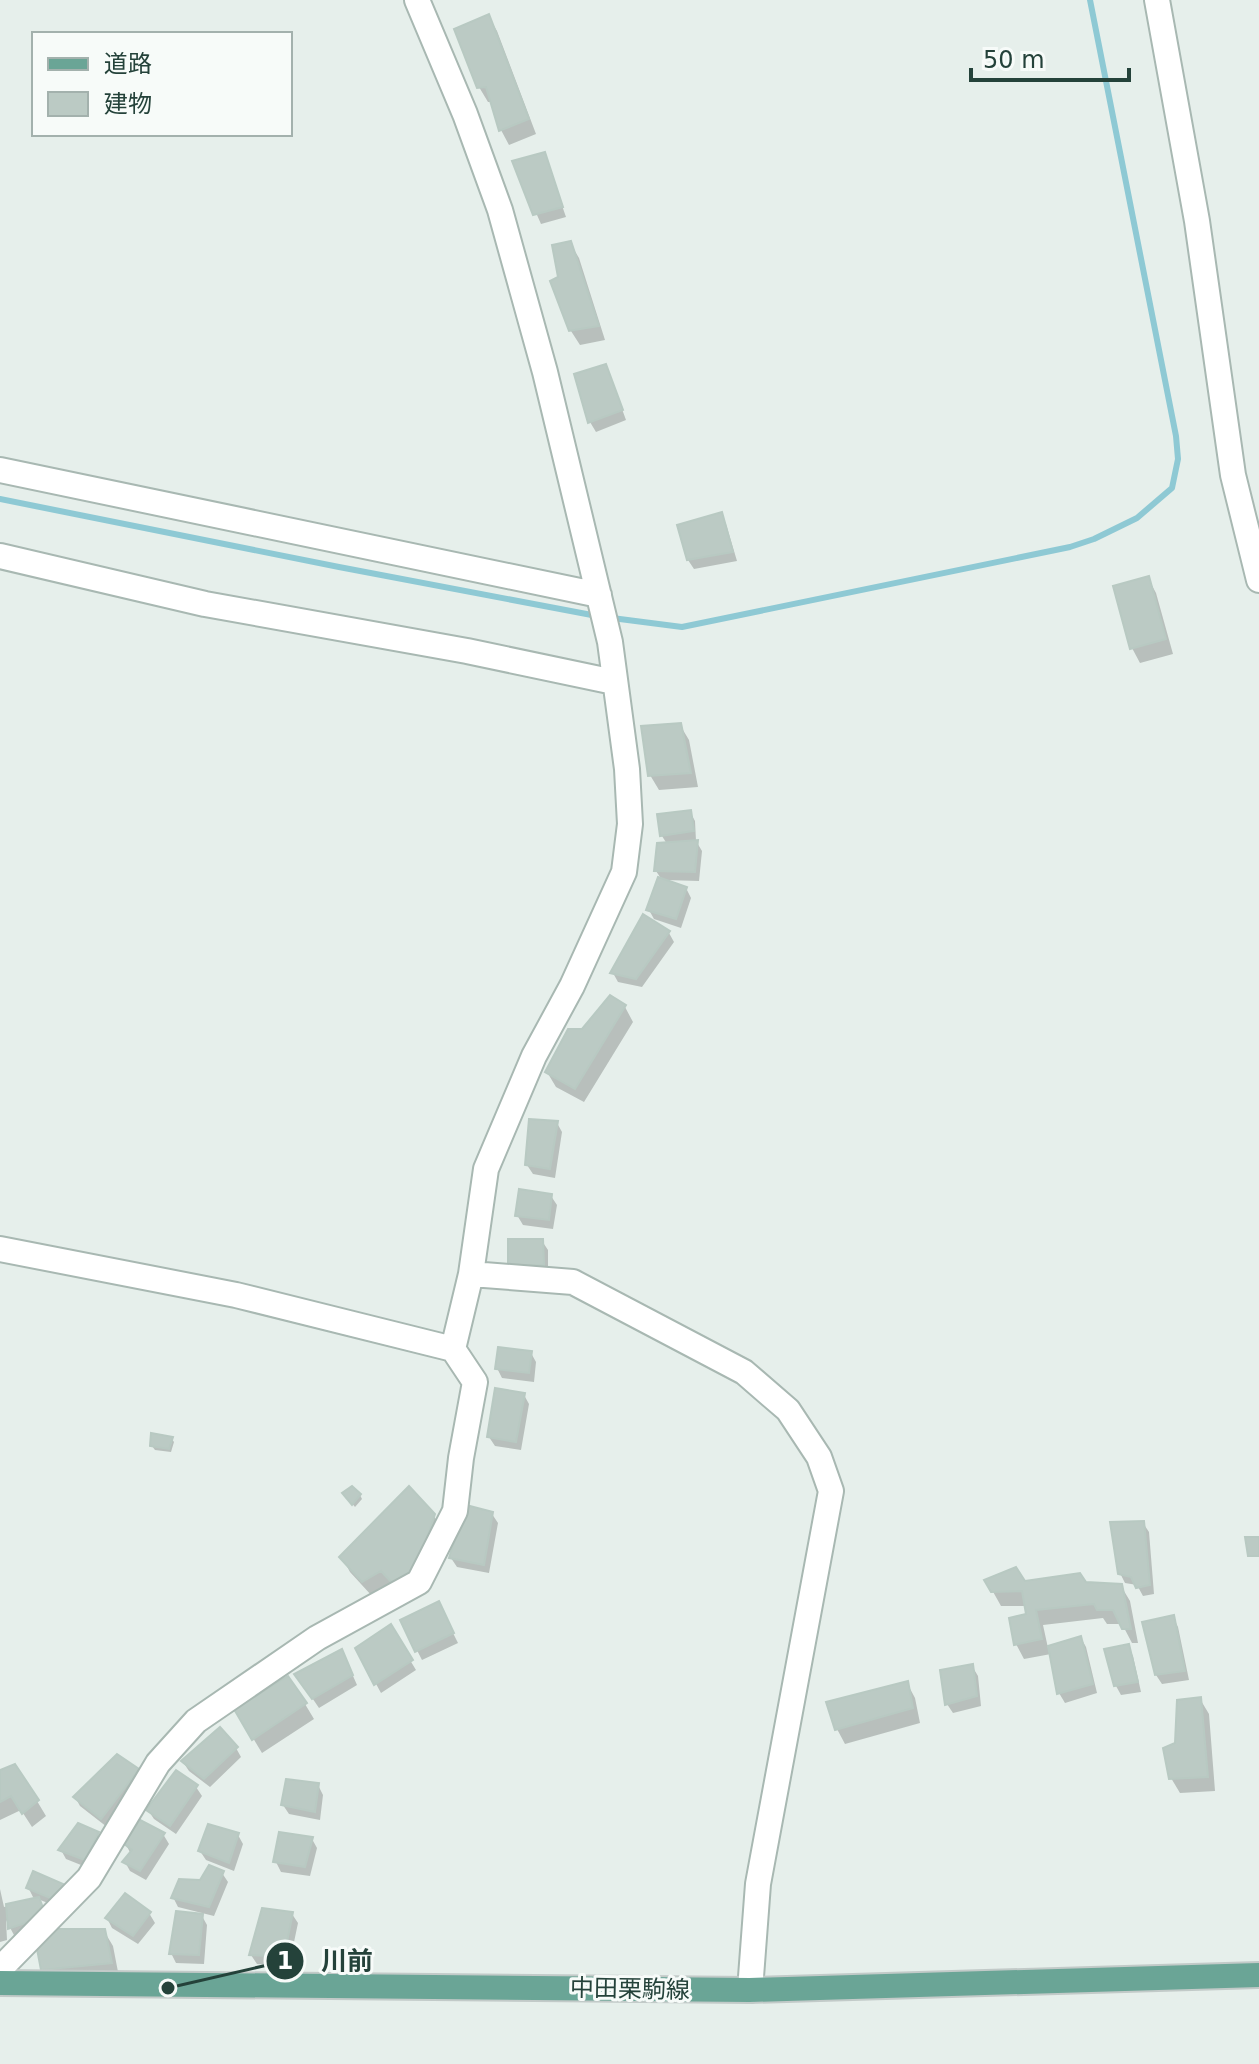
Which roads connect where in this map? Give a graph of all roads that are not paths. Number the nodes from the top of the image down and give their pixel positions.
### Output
1 (417, 0) edge
2 (1157, 0) edge
3 (0, 470) edge
4 (0, 556) edge
5 (1259, 580) edge
6 (600, 599) junction
7 (614, 682) junction
8 (0, 1249) edge
9 (471, 1274) junction
10 (453, 1349) junction
11 (0, 1969) edge
12 (1259, 1975) edge
13 (0, 1983) edge
14 (750, 1990) junction

1 - 6 street
2 - 5 street
3 - 6 street
4 - 7 street
6 - 7 street
7 - 9 street
8 - 10 street
9 - 10 street
9 - 14 street
10 - 11 street
12 - 14 main road, 中田栗駒線
13 - 14 main road, 中田栗駒線

